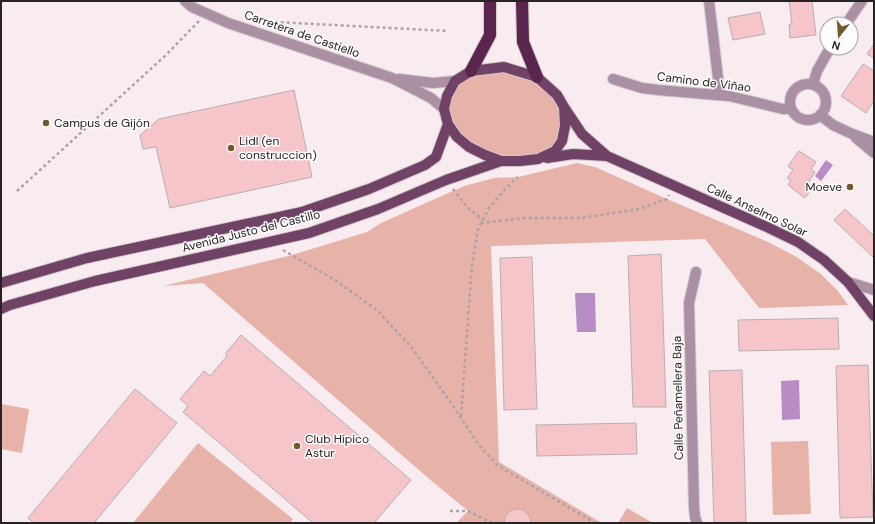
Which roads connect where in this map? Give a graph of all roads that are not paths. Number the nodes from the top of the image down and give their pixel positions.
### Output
1 (185, 1) edge
2 (490, 1) edge
3 (522, 1) edge
4 (708, 1) edge
5 (862, 1) edge
6 (852, 16) edge
7 (825, 56) edge
8 (472, 71) junction
9 (537, 77) junction
10 (392, 78) junction
11 (613, 80) dead end
12 (455, 81) junction
13 (814, 84) junction
14 (720, 95) junction
15 (564, 107) junction
16 (444, 109) junction
17 (791, 109) junction
18 (820, 115) junction
19 (448, 124) junction
20 (850, 133) junction
21 (874, 136) edge
22 (874, 142) edge
23 (874, 153) edge
24 (607, 156) junction
25 (538, 159) junction
26 (502, 161) junction
27 (696, 272) dead end
28 (848, 282) junction
29 (1, 283) edge
30 (874, 290) edge
31 (1, 309) edge
32 (874, 316) edge
33 (697, 523) edge

1 - 10 street, Carretera de Castiello
2 - 8 highway
3 - 9 highway
4 - 14 street
5 - 6 street
7 - 13 street
8 - 9 main road
8 - 12 main road
9 - 15 main road
10 - 12 street, Carretera de Castiello
10 - 16 street, Carretera de Castiello
11 - 14 street, Camino de Viñao
12 - 16 main road
13 - 17 street
13 - 18 street
14 - 17 street, Camino de Viñao
15 - 24 main road, Calle Anselmo Solar
15 - 25 main road
16 - 19 main road
17 - 18 street
18 - 20 street
19 - 26 main road
19 - 29 main road, Avenida Justo del Castillo
20 - 21 street
20 - 22 street
20 - 23 street
24 - 25 main road, Calle Anselmo Solar
24 - 28 main road, Calle Anselmo Solar
25 - 26 main road
26 - 31 main road, Avenida Justo del Castillo
27 - 33 street, Calle Peñamellera Baja
28 - 30 street
28 - 32 main road, Calle Anselmo Solar

